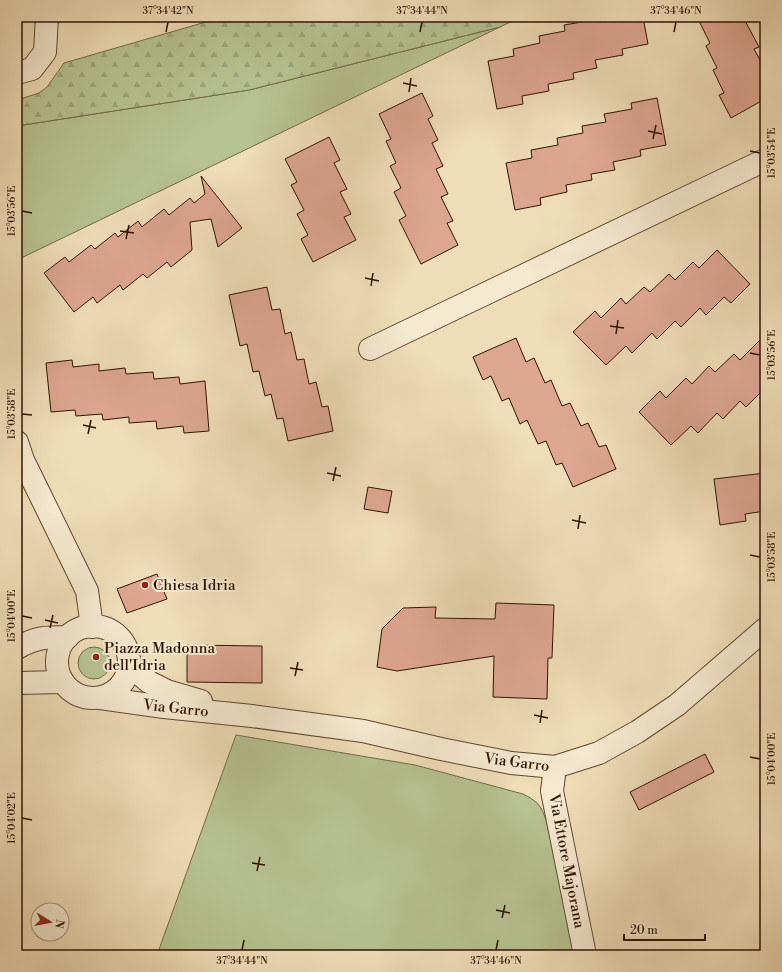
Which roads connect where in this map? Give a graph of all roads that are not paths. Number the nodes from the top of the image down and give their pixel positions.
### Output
1 (48, 17) edge
2 (17, 73) edge
3 (765, 160) edge
4 (370, 349) dead end
5 (17, 442) edge
6 (92, 626) junction
7 (765, 629) edge
8 (68, 637) junction
9 (17, 648) edge
10 (129, 665) junction
11 (63, 682) junction
12 (17, 683) edge
13 (100, 698) junction
14 (252, 716) junction
15 (555, 767) junction
16 (586, 955) edge

1 - 2 street
3 - 4 street
5 - 6 street
6 - 8 street
6 - 10 street
7 - 15 street, Via Garro
8 - 9 street
8 - 11 street
10 - 13 street
10 - 14 street, Via Garro
11 - 12 street
11 - 13 street
13 - 14 street, Via Garro
14 - 15 street, Via Garro
15 - 16 street, Via Ettore Majorana

